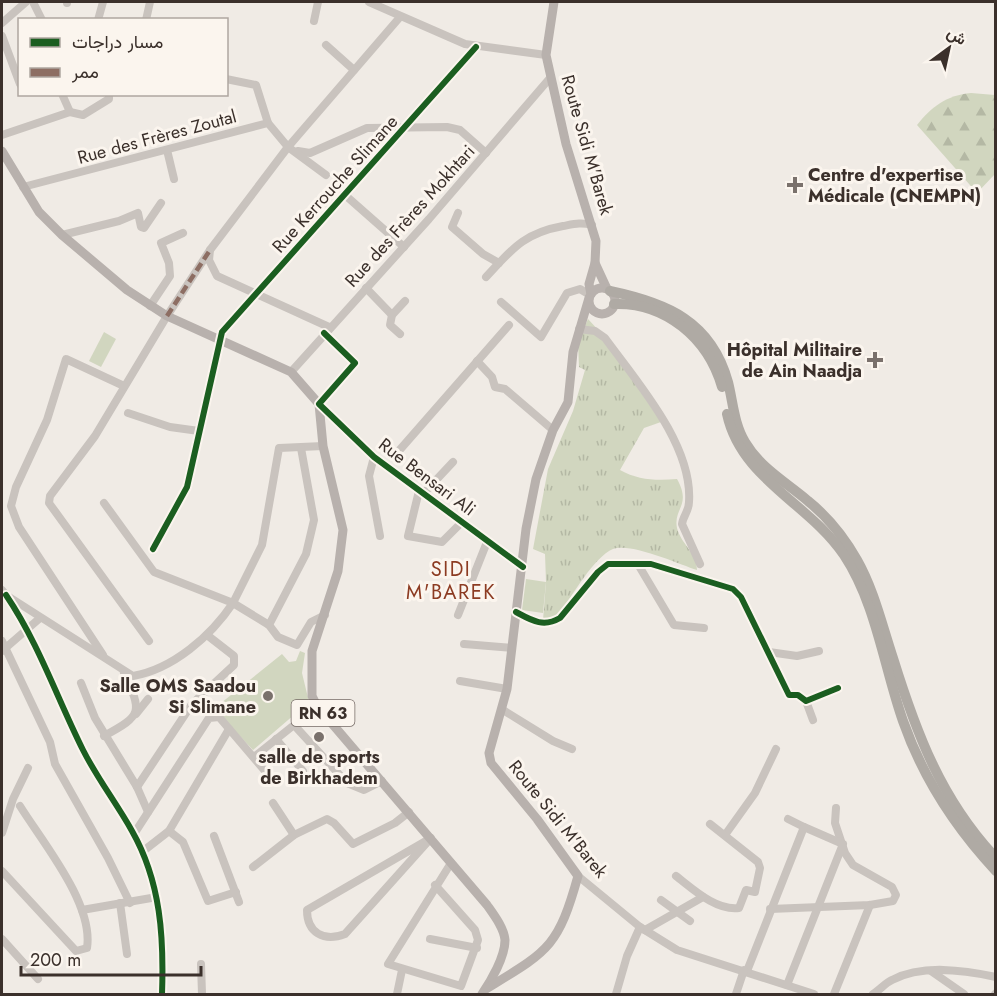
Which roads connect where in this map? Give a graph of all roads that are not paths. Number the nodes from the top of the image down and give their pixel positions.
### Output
1 (26, 2) edge
2 (33, 2) edge
3 (103, 2) edge
4 (150, 2) edge
5 (318, 2) edge
6 (369, 2) edge
7 (554, 2) edge
8 (400, 17) junction
9 (41, 18) edge
10 (99, 18) edge
11 (146, 18) edge
12 (315, 21) dead end
13 (2, 23) edge
14 (2, 36) edge
15 (326, 45) dead end
16 (476, 47) junction
17 (546, 55) junction
18 (354, 70) junction
19 (550, 78) junction
20 (18, 79) edge
21 (228, 80) edge
22 (63, 96) edge
23 (109, 96) edge
24 (70, 112) junction
25 (268, 123) junction
26 (406, 127) junction
27 (2, 135) edge
28 (288, 147) junction
29 (166, 150) junction
30 (2, 151) edge
31 (486, 153) junction
32 (326, 175) dead end
33 (174, 179) dead end
34 (23, 187) junction
35 (345, 195) junction
36 (161, 203) dead end
37 (458, 213) dead end
38 (592, 225) junction
39 (183, 233) dead end
40 (62, 235) junction
41 (404, 247) junction
42 (210, 250) junction
43 (595, 262) junction
44 (499, 263) junction
45 (486, 277) dead end
46 (366, 288) junction
47 (609, 290) junction
48 (257, 293) junction
49 (590, 296) junction
50 (405, 301) dead end
51 (501, 302) dead end
52 (614, 304) junction
53 (150, 306) junction
54 (599, 313) junction
55 (392, 315) junction
56 (167, 316) junction
57 (509, 325) dead end
58 (580, 325) junction
59 (327, 330) junction
60 (400, 334) dead end
61 (218, 341) junction
62 (477, 361) junction
63 (295, 375) junction
64 (124, 386) junction
65 (319, 404) junction
66 (128, 413) dead end
67 (553, 430) junction
68 (199, 431) junction
69 (323, 446) junction
70 (301, 448) junction
71 (397, 453) dead end
72 (374, 457) junction
73 (453, 462) dead end
74 (421, 493) junction
75 (104, 503) dead end
76 (461, 523) junction
77 (380, 536) dead end
78 (487, 542) junction
79 (153, 549) dead end
80 (700, 564) dead end
81 (639, 566) junction
82 (523, 567) junction
83 (4, 592) edge
84 (233, 603) junction
85 (516, 612) junction
86 (325, 615) junction
87 (458, 615) dead end
88 (40, 618) junction
89 (269, 625) junction
90 (28, 628) junction
91 (704, 628) dead end
92 (207, 634) junction
93 (149, 641) dead end
94 (464, 644) dead end
95 (3, 646) edge
96 (512, 648) junction
97 (819, 651) dead end
98 (769, 652) junction
99 (105, 658) junction
100 (124, 672) junction
101 (460, 681) dead end
102 (81, 683) dead end
103 (507, 688) junction
104 (838, 688) dead end
105 (148, 699) dead end
106 (806, 700) junction
107 (502, 710) junction
108 (136, 714) junction
109 (813, 720) dead end
110 (229, 729) junction
111 (104, 736) junction
112 (276, 739) junction
113 (572, 749) dead end
114 (776, 749) dead end
115 (254, 757) junction
116 (28, 768) dead end
117 (266, 771) dead end
118 (303, 771) dead end
119 (382, 781) junction
120 (137, 787) junction
121 (273, 803) dead end
122 (20, 806) dead end
123 (836, 808) dead end
124 (148, 812) junction
125 (409, 812) junction
126 (788, 819) dead end
127 (710, 824) dead end
128 (804, 827) junction
129 (169, 831) junction
130 (2, 833) edge
131 (134, 834) junction
132 (294, 835) junction
133 (214, 836) dead end
134 (725, 836) junction
135 (431, 838) junction
136 (843, 844) junction
137 (142, 852) junction
138 (996, 858) edge
139 (451, 862) junction
140 (253, 867) dead end
141 (2, 871) edge
142 (996, 871) edge
143 (578, 876) junction
144 (676, 876) dead end
145 (435, 885) junction
146 (236, 892) junction
147 (157, 897) junction
148 (703, 897) junction
149 (661, 900) dead end
150 (239, 902) dead end
151 (120, 903) junction
152 (130, 903) junction
153 (870, 905) junction
154 (819, 908) junction
155 (770, 909) junction
156 (82, 910) junction
157 (677, 911) junction
158 (690, 921) dead end
159 (643, 929) junction
160 (430, 939) dead end
161 (3, 945) edge
162 (477, 948) junction
163 (127, 954) dead end
164 (201, 964) dead end
165 (402, 970) junction
166 (930, 970) junction
167 (746, 971) junction
168 (996, 977) edge
169 (38, 979) dead end
170 (785, 984) junction
171 (483, 992) edge
172 (162, 994) edge
173 (202, 994) edge
174 (397, 994) edge
175 (616, 994) edge
176 (736, 994) edge
177 (780, 994) edge
178 (814, 994) edge
179 (834, 994) edge
180 (878, 994) edge
181 (964, 994) edge

1 - 13 street
2 - 9 street
3 - 10 street
4 - 11 street
5 - 12 street
6 - 8 street
7 - 17 main road, Route Sidi M'Barek
8 - 16 street
8 - 18 street
14 - 20 street
15 - 18 street
16 - 17 street
16 - 26 street, Rue Kerrouche Slimane
17 - 19 main road, Route Sidi M'Barek
18 - 28 street
19 - 31 street, Rue des Frères Mokhtari
19 - 38 main road, Route Sidi M'Barek
21 - 25 street
22 - 24 street
23 - 24 street
24 - 27 street
25 - 28 street
25 - 29 street, Rue des Frères Zoutal
26 - 28 street
26 - 31 street
26 - 35 street, Rue Kerrouche Slimane
28 - 32 street
28 - 42 street
29 - 33 street
29 - 34 street, Rue des Frères Zoutal
30 - 34 main road
31 - 41 street, Rue des Frères Mokhtari
34 - 40 main road
35 - 41 street
35 - 48 street, Rue Kerrouche Slimane
36 - 40 street
37 - 44 street
38 - 43 main road, Route Sidi M'Barek
38 - 44 street
39 - 53 street
40 - 53 main road
41 - 46 street, Rue des Frères Mokhtari
42 - 48 street
42 - 56 street
43 - 47 main road, Route Sidi M'Barek
43 - 49 main road, Route Sidi M'Barek
44 - 45 street
46 - 55 street
46 - 59 street, Rue des Frères Mokhtari
47 - 49 main road
47 - 52 main road
47 - 138 highway
48 - 59 street
48 - 61 street, Rue Kerrouche Slimane
49 - 51 street
49 - 54 main road
49 - 58 main road, Route Sidi M'Barek
50 - 55 street
52 - 54 main road
52 - 142 highway
53 - 56 main road
54 - 58 main road
55 - 60 street
56 - 61 main road
56 - 64 street
57 - 62 street
58 - 67 main road, Route Sidi M'Barek
58 - 80 street
59 - 63 street, Rue des Frères Mokhtari
59 - 65 street
61 - 63 main road
61 - 68 street
62 - 67 street
62 - 71 street
63 - 65 main road
64 - 93 street
64 - 99 street
65 - 69 main road, RN 63
65 - 72 street, Rue Bensari Ali
66 - 68 street
67 - 82 main road, Route Sidi M'Barek
68 - 79 street
69 - 70 street
69 - 86 main road, RN 63
70 - 84 street
70 - 89 street
72 - 74 street, Rue Bensari Ali
72 - 77 street
73 - 74 street
74 - 76 street, Rue Bensari Ali
74 - 76 street
75 - 84 street
76 - 78 street, Rue Bensari Ali
78 - 82 street, Rue Bensari Ali
78 - 87 street
81 - 85 street
81 - 91 street
81 - 98 street
82 - 85 main road, Route Sidi M'Barek
83 - 88 street
83 - 90 street
84 - 89 street
84 - 92 street
85 - 96 main road, Route Sidi M'Barek
86 - 89 street
86 - 119 main road, RN 63
88 - 90 street
88 - 99 street
90 - 95 street
90 - 131 street
92 - 100 street
92 - 120 street
94 - 96 street
95 - 152 street
96 - 103 main road, Route Sidi M'Barek
97 - 98 street
98 - 106 street
99 - 100 street
100 - 108 street
101 - 103 street
102 - 111 street
103 - 107 main road, Route Sidi M'Barek
104 - 106 street
105 - 108 street
106 - 109 street
107 - 113 street
107 - 143 main road, Route Sidi M'Barek
108 - 111 street
110 - 115 street
110 - 124 street
110 - 129 street
111 - 120 street
112 - 115 street
112 - 118 street
112 - 119 street
114 - 134 street
115 - 117 street
116 - 130 street
119 - 125 main road, RN 63
120 - 124 street
121 - 132 street
122 - 156 street
123 - 136 street
124 - 131 street
125 - 132 street
125 - 135 main road, RN 63
126 - 128 street
127 - 134 street
128 - 136 street
128 - 155 street
129 - 137 street
129 - 146 street
131 - 137 street
132 - 140 street
133 - 146 street
134 - 148 street
135 - 135 street
135 - 139 main road, RN 63
136 - 153 street
136 - 154 street
137 - 147 street
139 - 145 street
139 - 171 main road, RN 63
141 - 156 street
143 - 159 street, Route Sidi M'Barek
143 - 171 main road
144 - 148 street
145 - 162 street
145 - 165 street
146 - 150 street
147 - 152 street
147 - 172 street
148 - 157 street
149 - 157 street
151 - 152 street
151 - 156 street
151 - 163 street
153 - 154 street
153 - 179 street
154 - 155 street
154 - 170 street
155 - 167 street
157 - 158 street
157 - 159 street
159 - 167 street, Route Sidi M'Barek
159 - 175 street
160 - 162 street
161 - 169 street
162 - 165 street
164 - 173 street
165 - 174 street
166 - 168 street
166 - 180 street
166 - 181 street
167 - 170 street, Route Sidi M'Barek
167 - 176 street
170 - 177 street
170 - 178 street, Route Sidi M'Barek

